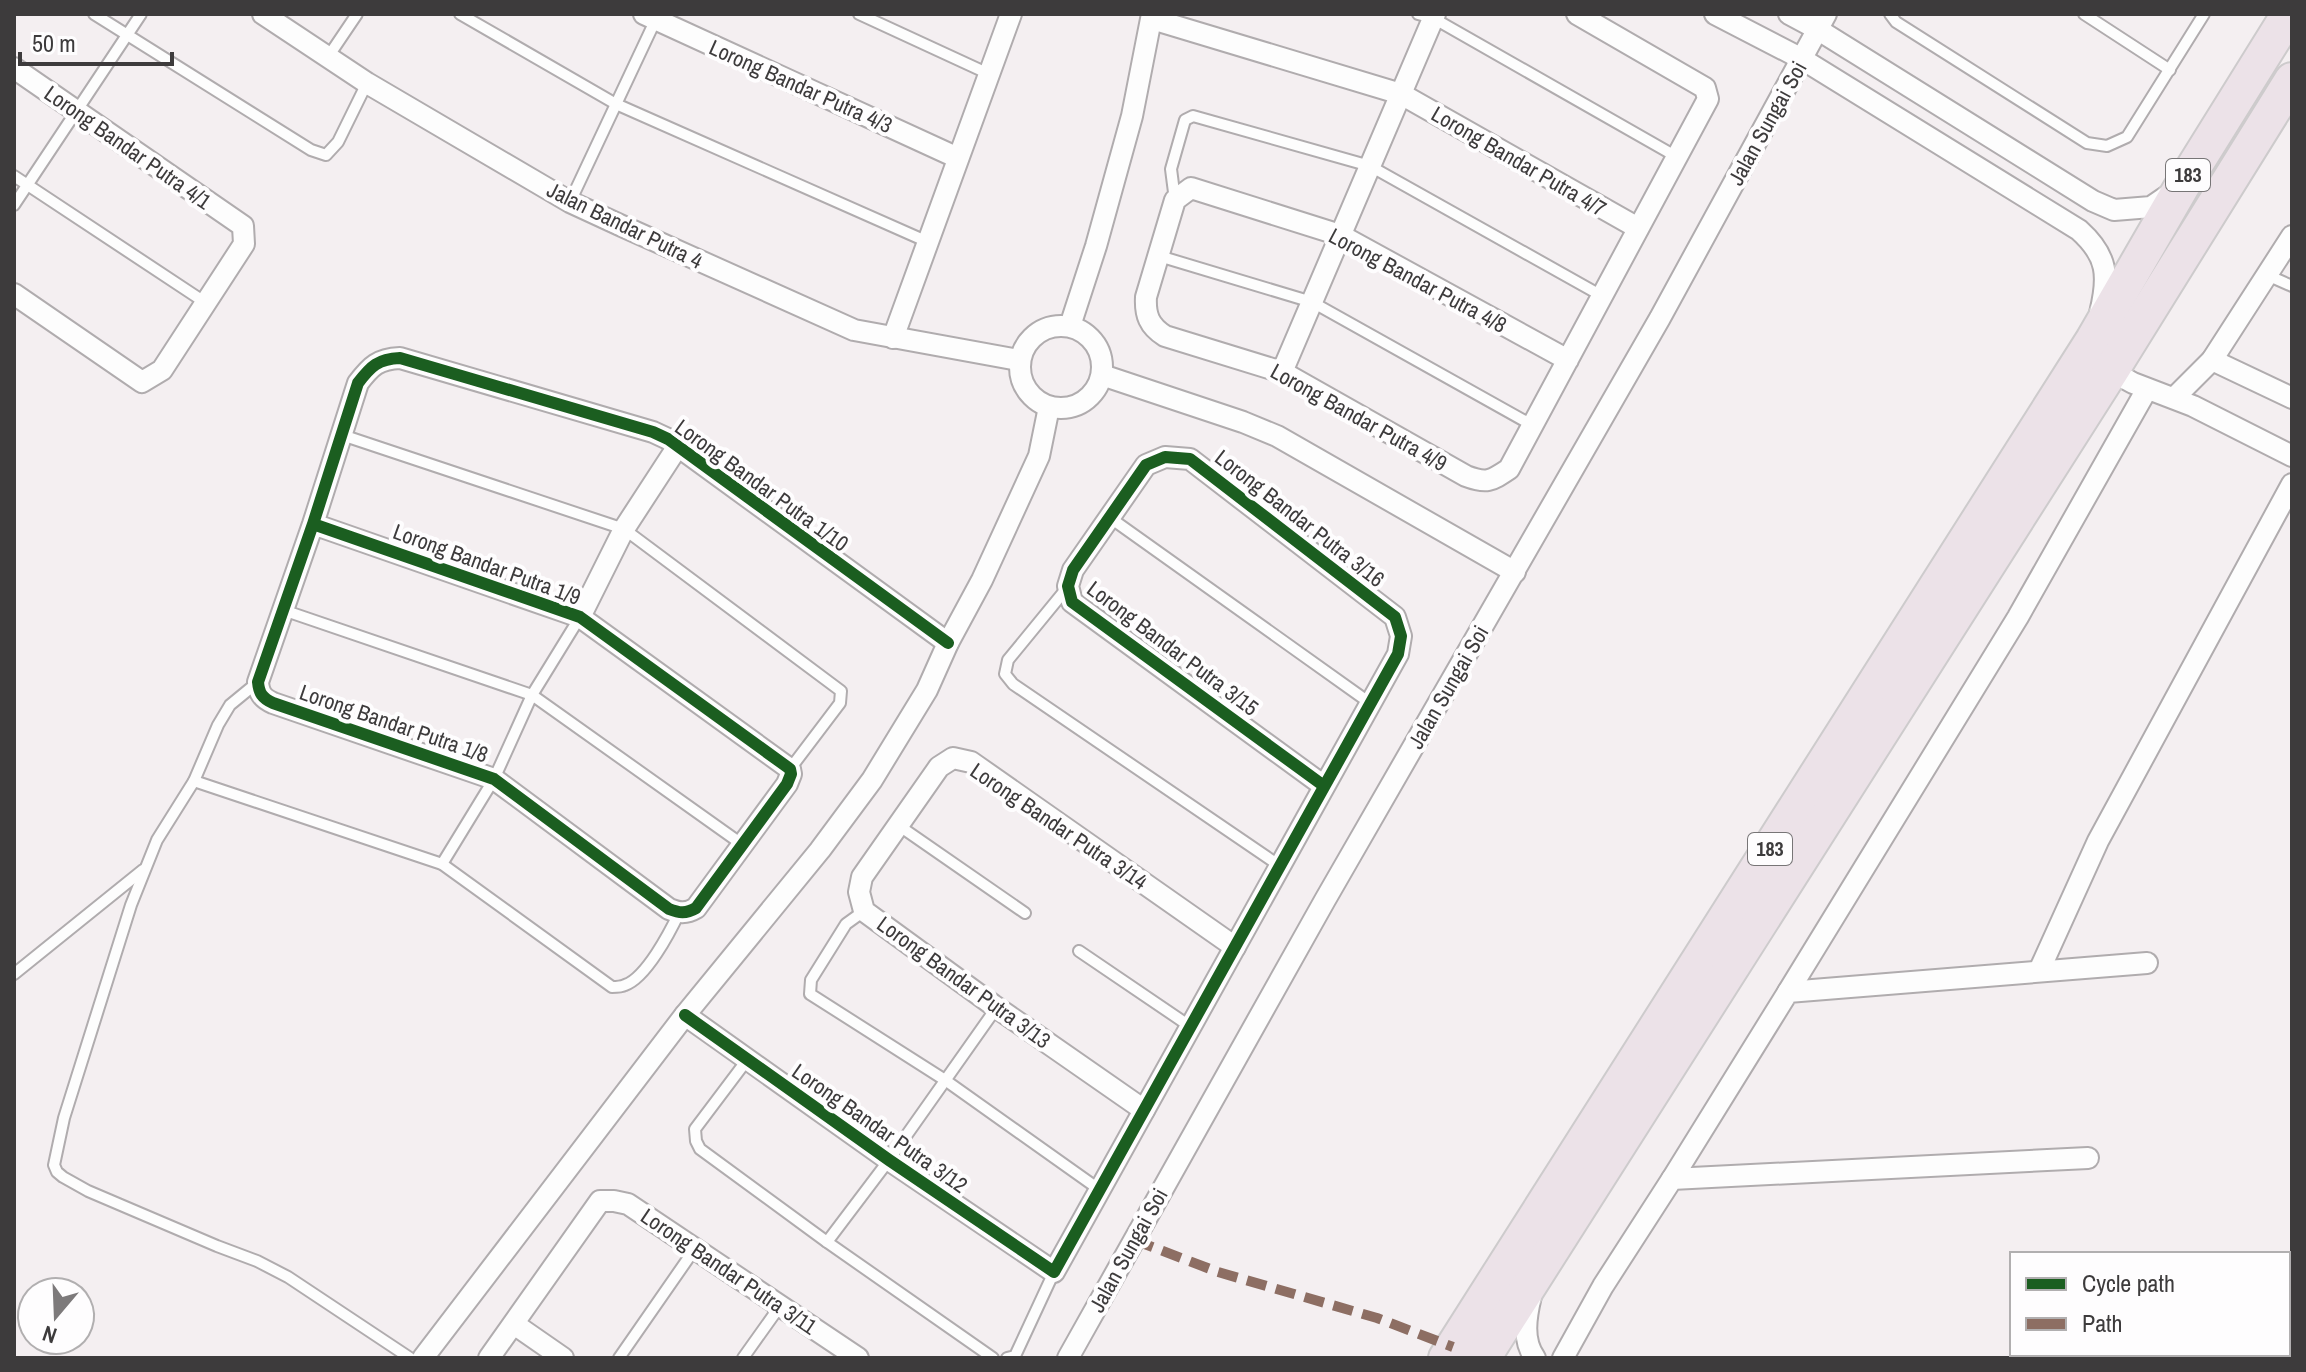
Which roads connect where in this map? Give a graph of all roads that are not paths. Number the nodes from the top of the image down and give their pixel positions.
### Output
1 (94, 14) edge
2 (141, 14) edge
3 (263, 14) edge
4 (357, 14) edge
5 (460, 14) edge
6 (859, 14) edge
7 (1011, 14) edge
8 (1577, 14) edge
9 (1715, 14) edge
10 (1789, 14) edge
11 (1890, 14) edge
12 (2084, 14) edge
13 (2204, 14) edge
14 (2289, 14) edge
15 (1428, 15) edge
16 (653, 16) edge
17 (1152, 17) edge
18 (1822, 22) edge
19 (126, 36) junction
20 (328, 57) junction
21 (1802, 59) junction
22 (14, 68) edge
23 (2170, 70) junction
24 (989, 74) junction
25 (2292, 80) edge
26 (367, 83) junction
27 (1401, 94) junction
28 (616, 104) junction
29 (76, 112) junction
30 (1677, 157) junction
31 (958, 158) junction
32 (1370, 166) junction
33 (14, 176) edge
34 (27, 185) junction
35 (2182, 186) junction
36 (1175, 200) junction
37 (570, 202) junction
38 (14, 205) edge
39 (1638, 228) junction
40 (1340, 235) junction
41 (2292, 236) edge
42 (928, 242) junction
43 (1159, 256) junction
44 (2267, 275) junction
45 (2292, 286) edge
46 (14, 294) edge
47 (1602, 296) junction
48 (1312, 302) junction
49 (206, 303) junction
50 (1070, 326) junction
51 (893, 338) junction
52 (2093, 340) junction
53 (1018, 360) junction
54 (1568, 360) junction
55 (2212, 360) junction
56 (2111, 371) junction
57 (1282, 372) junction
58 (1102, 375) junction
59 (2147, 389) junction
60 (2174, 398) junction
61 (2292, 398) edge
62 (1049, 407) junction
63 (1532, 425) junction
64 (342, 435) junction
65 (678, 446) junction
66 (2292, 456) edge
67 (2292, 484) edge
68 (1109, 517) junction
69 (313, 524) junction
70 (624, 529) junction
71 (1515, 572) junction
72 (1068, 586) junction
73 (283, 609) junction
74 (580, 617) junction
75 (948, 643) junction
76 (258, 682) junction
77 (532, 695) junction
78 (1370, 703) junction
79 (790, 771) junction
80 (494, 779) junction
81 (194, 781) junction
82 (1324, 786) junction
83 (898, 825) junction
84 (743, 845) junction
85 (442, 864) junction
86 (1280, 866) junction
87 (146, 868) junction
88 (864, 911) junction
89 (679, 913) junction
90 (1025, 913) dead end
91 (1235, 947) junction
92 (1079, 951) dead end
93 (2147, 963) dead end
94 (2039, 971) junction
95 (14, 974) edge
96 (1788, 992) junction
97 (997, 1007) junction
98 (685, 1015) junction
99 (1191, 1027) junction
100 (747, 1060) junction
101 (945, 1080) junction
102 (1144, 1110) junction
103 (2088, 1158) dead end
104 (889, 1160) junction
105 (1672, 1179) junction
106 (1100, 1190) junction
107 (827, 1242) junction
108 (694, 1250) junction
109 (1054, 1272) junction
110 (1537, 1273) junction
111 (780, 1306) junction
112 (514, 1324) junction
113 (410, 1358) edge
114 (423, 1358) edge
115 (489, 1358) edge
116 (563, 1358) edge
117 (619, 1358) edge
118 (743, 1358) edge
119 (858, 1358) edge
120 (993, 1358) edge
121 (1007, 1358) edge
122 (1068, 1358) edge
123 (1446, 1358) edge
124 (1483, 1358) edge
125 (1535, 1358) edge
126 (1563, 1358) edge

1 - 19 lane
2 - 19 lane
3 - 20 street, Jalan Bandar Putra 4
4 - 20 lane
5 - 28 lane
6 - 24 lane
7 - 24 street
8 - 30 street
9 - 21 street
10 - 18 street
11 - 23 lane
12 - 23 lane
13 - 23 lane
14 - 35 highway, 183
15 - 27 street
15 - 30 lane
16 - 28 lane
16 - 31 street, Lorong Bandar Putra 4/3
17 - 27 street, Lorong Bandar Putra 4/7
17 - 50 street
18 - 21 street, Jalan Sungai Soi
18 - 35 street
19 - 26 lane
19 - 29 lane
20 - 26 street, Jalan Bandar Putra 4
21 - 52 street
21 - 71 street, Jalan Sungai Soi
22 - 29 street, Lorong Bandar Putra 4/1
24 - 31 street
25 - 56 highway, 183
26 - 37 street, Jalan Bandar Putra 4
27 - 32 street
27 - 39 street, Lorong Bandar Putra 4/7
28 - 37 lane
28 - 42 lane
29 - 34 lane
29 - 49 street, Lorong Bandar Putra 4/1
30 - 39 street
31 - 42 street
32 - 36 lane
32 - 40 street
32 - 47 lane
33 - 34 lane
34 - 38 lane
34 - 49 lane
35 - 52 highway, 183
36 - 40 street, Lorong Bandar Putra 4/8
36 - 43 street
37 - 51 street, Jalan Bandar Putra 4
39 - 47 street
40 - 48 street
40 - 54 street, Lorong Bandar Putra 4/8
41 - 44 street
42 - 51 street
43 - 48 lane
43 - 57 street, Lorong Bandar Putra 4/9
44 - 45 lane
44 - 55 street
46 - 49 street
47 - 54 street
48 - 57 street
48 - 63 lane
50 - 53 street
50 - 58 street
51 - 53 street, Jalan Bandar Putra 4
52 - 123 highway, 183
53 - 62 street
54 - 63 street
55 - 60 street
55 - 61 street
56 - 59 street
56 - 110 highway, 183
57 - 63 street, Lorong Bandar Putra 4/9
58 - 62 street
58 - 71 street
59 - 60 street
59 - 96 street
60 - 66 street
62 - 75 street
64 - 65 street, Lorong Bandar Putra 1/10
64 - 69 street
64 - 70 lane
65 - 70 street
65 - 75 street, Lorong Bandar Putra 1/10
67 - 94 street
68 - 72 street, Lorong Bandar Putra 3/15
68 - 78 lane
68 - 78 street, Lorong Bandar Putra 3/16
69 - 73 street
69 - 74 street, Lorong Bandar Putra 1/9
70 - 74 street
70 - 79 lane
71 - 122 street, Jalan Sungai Soi
72 - 82 street, Lorong Bandar Putra 3/15
72 - 86 lane
73 - 76 street
73 - 77 lane
74 - 77 lane
74 - 79 street, Lorong Bandar Putra 1/9
75 - 98 street
76 - 80 street, Lorong Bandar Putra 1/8
76 - 81 lane
77 - 80 lane
77 - 84 lane
78 - 82 street
79 - 84 street
80 - 85 lane
80 - 89 street, Lorong Bandar Putra 1/8
81 - 85 lane
81 - 87 lane
82 - 86 street
83 - 88 street, Lorong Bandar Putra 3/13
83 - 90 lane
83 - 91 street, Lorong Bandar Putra 3/14
84 - 89 street
85 - 89 lane
86 - 91 street
87 - 95 lane
87 - 113 lane
88 - 97 street, Lorong Bandar Putra 3/13
88 - 101 lane
91 - 99 street
92 - 99 lane
93 - 94 street
94 - 96 street
96 - 105 street
97 - 101 lane
97 - 102 street, Lorong Bandar Putra 3/13
98 - 100 street, Lorong Bandar Putra 3/12
98 - 114 street
99 - 102 street
100 - 104 street, Lorong Bandar Putra 3/12
100 - 107 lane
101 - 104 lane
101 - 106 lane
102 - 106 street
103 - 105 street
104 - 107 lane
104 - 109 street, Lorong Bandar Putra 3/12
105 - 126 street
106 - 109 street
107 - 120 lane
108 - 111 street, Lorong Bandar Putra 3/11
108 - 112 street, Lorong Bandar Putra 3/11
108 - 117 lane
109 - 121 lane
110 - 124 highway, 183
110 - 125 street
111 - 118 lane
111 - 119 street, Lorong Bandar Putra 3/11
112 - 115 street
112 - 116 street

